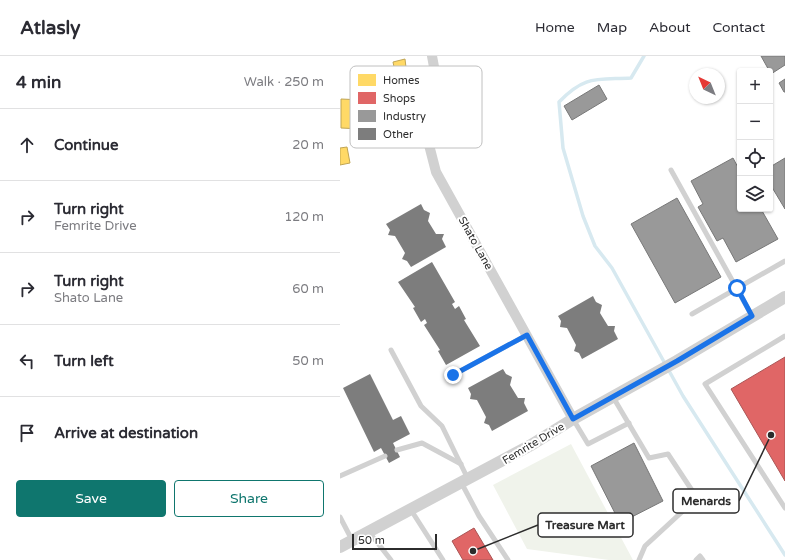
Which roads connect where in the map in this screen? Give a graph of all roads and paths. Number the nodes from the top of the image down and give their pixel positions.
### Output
1 (432, 56) edge
2 (434, 66) edge
3 (429, 148) edge
4 (671, 170) dead end
5 (785, 261) edge
6 (737, 288) junction
7 (785, 297) edge
8 (692, 314) dead end
9 (752, 316) junction
10 (527, 335) junction
11 (785, 336) edge
12 (391, 350) dead end
13 (453, 375) dead end
14 (613, 397) junction
15 (573, 419) junction
16 (629, 424) junction
17 (396, 450) dead end
18 (385, 456) dead end
19 (461, 464) junction
20 (340, 476) edge
21 (465, 482) junction
22 (785, 508) edge
23 (411, 510) junction
24 (340, 517) edge
25 (369, 532) junction
26 (352, 541) junction
27 (340, 547) edge
28 (391, 560) edge
29 (443, 560) edge
30 (508, 560) edge
31 (639, 560) edge
32 (696, 560) edge
33 (703, 560) edge

1 - 2 street, Shato Lane
3 - 10 street, Shato Lane
4 - 6 lane
5 - 6 lane
6 - 8 lane
6 - 9 lane
7 - 9 street, Femrite Drive
9 - 14 street, Femrite Drive
10 - 13 lane
10 - 15 street, Shato Lane
11 - 22 lane
12 - 19 lane
14 - 15 street, Femrite Drive
14 - 16 lane
15 - 16 lane
15 - 21 street, Femrite Drive
16 - 31 lane
17 - 19 lane
18 - 20 lane
19 - 21 lane
21 - 23 street, Femrite Drive
21 - 30 lane
23 - 25 street, Femrite Drive
23 - 29 lane
24 - 26 lane
25 - 26 street, Femrite Drive
25 - 28 lane
26 - 27 street, Femrite Drive
32 - 33 lane

